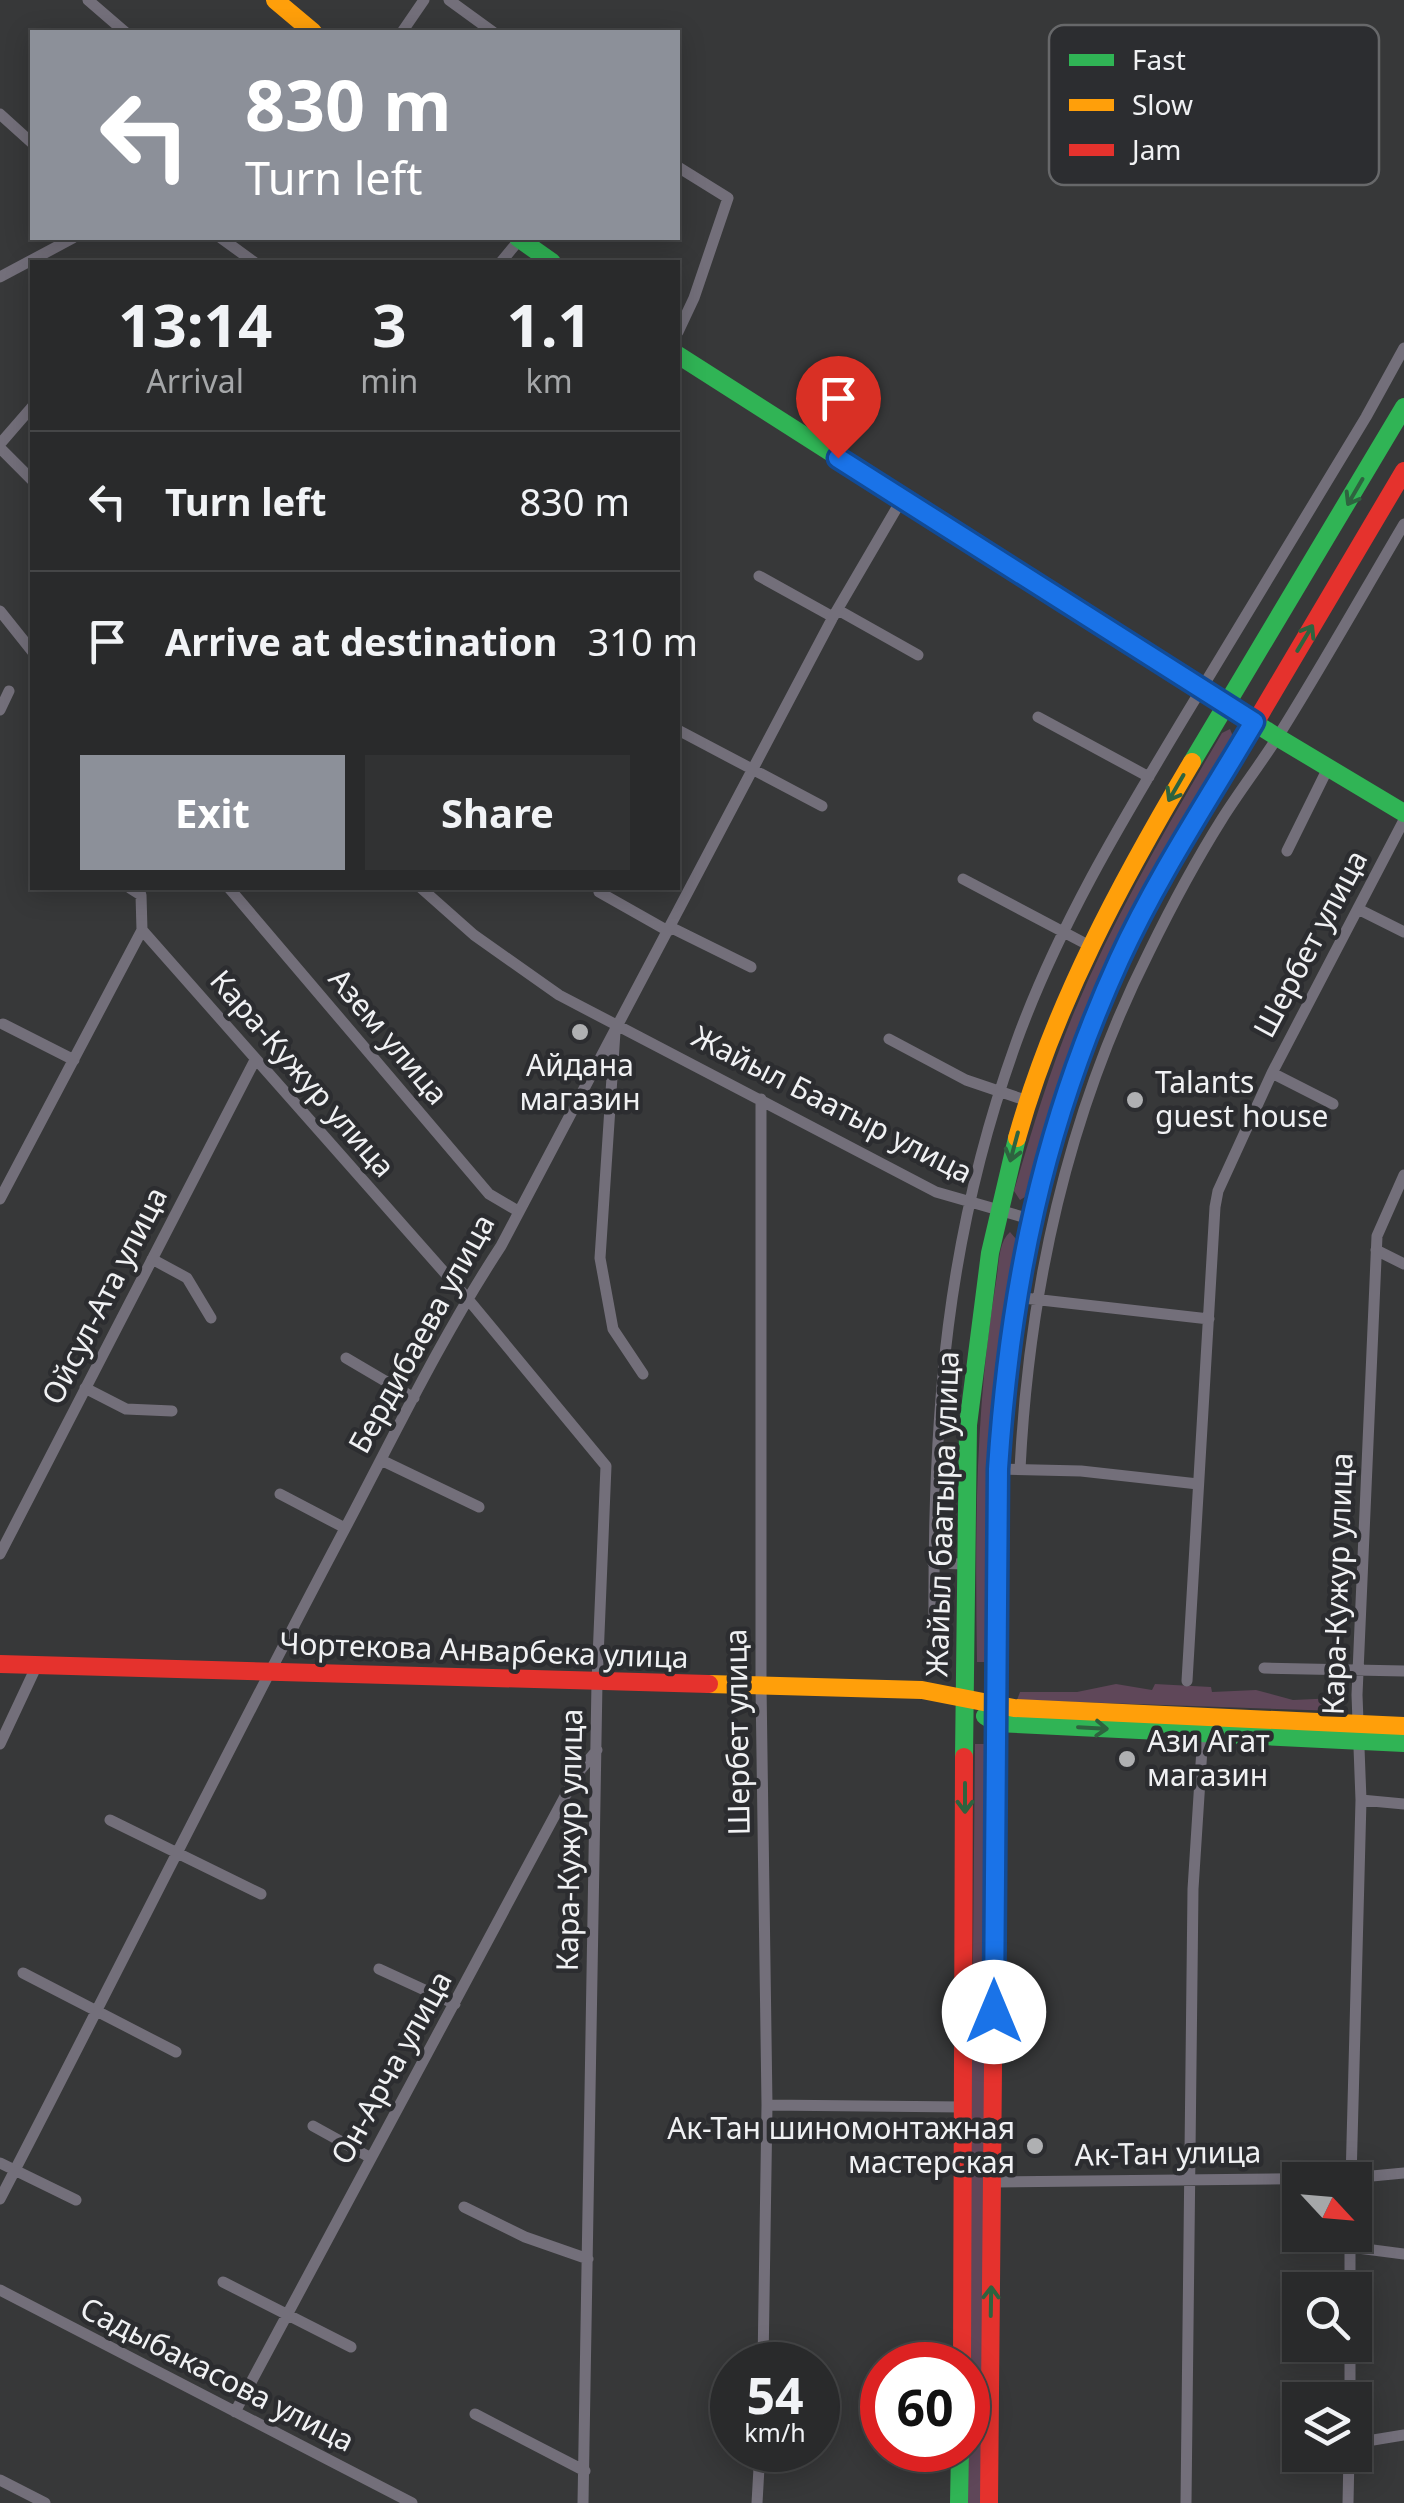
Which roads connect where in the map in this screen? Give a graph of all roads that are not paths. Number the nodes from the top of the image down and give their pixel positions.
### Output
1 (88, 0) edge
2 (275, 0) edge
3 (424, 0) edge
4 (449, 0) edge
5 (124, 30) edge
6 (311, 30) edge
7 (403, 30) edge
8 (490, 30) edge
9 (0, 114) edge
10 (30, 141) edge
11 (680, 168) edge
12 (69, 240) edge
13 (224, 240) edge
14 (522, 240) edge
15 (38, 260) edge
16 (251, 260) edge
17 (549, 260) edge
18 (30, 265) edge
19 (0, 277) edge
20 (680, 328) edge
21 (1404, 348) edge
22 (680, 356) edge
23 (1404, 407) edge
24 (30, 408) edge
25 (0, 446) edge
26 (1404, 471) edge
27 (30, 478) edge
28 (902, 499) junction
29 (1404, 524) edge
30 (758, 576) dead end
31 (0, 611) edge
32 (835, 614) junction
33 (30, 648) edge
34 (918, 654) dead end
35 (1202, 688) junction
36 (9, 691) dead end
37 (1226, 704) junction
38 (0, 710) edge
39 (1038, 717) dead end
40 (1254, 722) junction
41 (680, 731) edge
42 (1278, 737) junction
43 (1328, 768) junction
44 (753, 769) junction
45 (1148, 776) junction
46 (822, 806) dead end
47 (1404, 817) edge
48 (1286, 851) dead end
49 (963, 879) dead end
50 (133, 890) edge
51 (231, 890) edge
52 (423, 890) edge
53 (599, 892) dead end
54 (1358, 909) junction
55 (669, 929) junction
56 (142, 930) junction
57 (1404, 932) edge
58 (1063, 934) junction
59 (1090, 946) junction
60 (751, 967) dead end
61 (616, 1023) junction
62 (3, 1024) dead end
63 (889, 1040) dead end
64 (74, 1060) junction
65 (256, 1060) junction
66 (1272, 1073) junction
67 (1000, 1092) junction
68 (761, 1099) junction
69 (1028, 1101) junction
70 (1333, 1104) dead end
71 (1404, 1174) edge
72 (0, 1199) edge
73 (970, 1202) junction
74 (998, 1210) junction
75 (518, 1211) junction
76 (1030, 1219) junction
77 (1376, 1250) junction
78 (152, 1259) junction
79 (1404, 1264) edge
80 (1016, 1297) junction
81 (467, 1298) junction
82 (1037, 1300) junction
83 (211, 1318) dead end
84 (1208, 1319) junction
85 (346, 1358) dead end
86 (643, 1374) dead end
87 (85, 1388) junction
88 (414, 1398) junction
89 (172, 1411) dead end
90 (381, 1460) junction
91 (1020, 1468) junction
92 (998, 1469) junction
93 (1198, 1484) junction
94 (280, 1494) dead end
95 (479, 1507) dead end
96 (345, 1528) junction
97 (0, 1554) edge
98 (934, 1563) junction
99 (964, 1564) junction
100 (934, 1616) dead end
101 (0, 1664) edge
102 (37, 1665) junction
103 (1264, 1668) dead end
104 (1358, 1670) junction
105 (1404, 1671) edge
106 (268, 1672) junction
107 (1187, 1681) dead end
108 (597, 1682) junction
109 (762, 1685) junction
110 (965, 1700) junction
111 (996, 1715) junction
112 (1404, 1726) edge
113 (1359, 1731) junction
114 (1202, 1733) junction
115 (1404, 1743) edge
116 (0, 1744) edge
117 (597, 1750) junction
118 (1361, 1800) junction
119 (1404, 1804) edge
120 (110, 1820) dead end
121 (178, 1852) junction
122 (261, 1894) dead end
123 (379, 1969) dead end
124 (23, 1972) dead end
125 (456, 2004) junction
126 (97, 2012) junction
127 (176, 2052) dead end
128 (767, 2105) junction
129 (963, 2107) junction
130 (313, 2126) dead end
131 (371, 2158) junction
132 (1352, 2162) edge
133 (0, 2163) edge
134 (14, 2172) junction
135 (1404, 2173) edge
136 (1191, 2177) junction
137 (1372, 2177) edge
138 (1282, 2178) edge
139 (993, 2182) junction
140 (0, 2200) edge
141 (76, 2200) dead end
142 (464, 2207) dead end
143 (1372, 2246) edge
144 (1404, 2254) edge
145 (588, 2259) junction
146 (223, 2282) dead end
147 (0, 2290) edge
148 (288, 2314) junction
149 (763, 2342) edge
150 (962, 2342) edge
151 (351, 2348) dead end
152 (235, 2412) junction
153 (476, 2414) dead end
154 (1404, 2434) edge
155 (1372, 2441) edge
156 (585, 2471) junction
157 (759, 2472) edge
158 (960, 2472) edge
159 (1349, 2472) edge
160 (0, 2480) edge
161 (44, 2503) edge
162 (412, 2503) edge
163 (583, 2503) edge
164 (758, 2503) edge
165 (959, 2503) edge
166 (989, 2503) edge
167 (1186, 2503) edge
168 (1348, 2503) edge

1 - 5 street
2 - 6 main road
3 - 7 street
4 - 8 street
9 - 10 street
11 - 20 street
12 - 15 street
13 - 16 street
14 - 17 main road
18 - 19 street
21 - 35 street
22 - 28 main road
23 -> 37 main road, Жайыл баатыра улица
24 - 25 street
25 - 27 street
40 -> 26 main road, Жайыл баатыра улица
28 - 32 street, Бердибаева улица
28 - 35 main road
29 - 42 street
30 - 32 street
31 - 33 street
32 - 34 street
32 - 44 street, Бердибаева улица
35 - 37 main road
35 - 45 street
36 - 38 street
37 - 40 main road
37 -> 59 main road, Жайыл баатыра улица
39 - 45 street
40 - 42 main road
40 - 76 main road, Жайыл баатыра улица
41 - 44 street
42 - 43 main road
42 - 82 street
43 - 47 main road
43 - 48 street
44 - 46 street
44 - 55 street, Бердибаева улица
45 - 58 street
47 - 54 street, Шербет улица
49 - 58 street
50 - 56 street
51 - 75 street, Азем улица
52 - 61 street, Жайыл Баатыр улица
53 - 55 street
54 - 57 street
54 - 66 street, Шербет улица
55 - 60 street
55 - 61 street, Бердибаева улица
56 - 64 street
56 - 65 street, Кара-Кужур улица
58 - 59 street
58 - 67 street
59 - 69 main road, Жайыл баатыра улица
61 - 68 street, Жайыл Баатыр улица
61 - 75 street, Бердибаева улица
61 - 86 street
62 - 64 street
63 - 67 street
64 - 72 street
65 - 78 street, Ойсул-Ата улица
65 - 81 street, Кара-Кужур улица
66 - 70 street
66 - 84 street, Шербет улица
67 - 69 street
67 - 73 street
68 - 73 street, Жайыл Баатыр улица
68 - 109 street, Шербет улица
69 -> 74 main road, Жайыл баатыра улица
71 - 77 street, Кара-Кужур улица
73 - 74 street, Жайыл Баатыр улица
73 - 98 street
74 - 76 street, Жайыл Баатыр улица
74 - 99 main road, Жайыл баатыра улица
75 - 81 street, Бердибаева улица
76 - 80 main road, Жайыл баатыра улица
77 - 79 street
77 - 104 street, Кара-Кужур улица
78 - 83 street
78 - 87 street, Ойсул-Ата улица
80 - 82 street
80 - 92 main road, Жайыл баатыра улица
81 - 88 street, Бердибаева улица
81 - 108 street, Кара-Кужур улица
82 - 84 street
82 - 91 street
84 - 93 street, Шербет улица
85 - 88 street
87 - 89 street
87 - 97 street, Ойсул-Ата улица
88 - 90 street, Бердибаева улица
90 - 95 street
90 - 96 street, Бердибаева улица
91 - 92 street
91 - 93 street
92 - 111 main road, Жайыл баатыра улица
93 - 107 street, Шербет улица
94 - 96 street
96 - 106 street, Бердибаева улица
98 - 99 street
98 - 100 street
99 - 110 main road, Жайыл баатыра улица
101 - 102 main road, Чортекова Анварбека улица
102 - 106 main road, Чортекова Анварбека улица
102 - 116 street
103 - 104 street
104 - 105 street
104 - 113 street, Кара-Кужур улица
106 - 108 main road, Чортекова Анварбека улица
106 - 121 street, Бердибаева улица
108 - 109 main road, Чортекова Анварбека улица
108 - 117 street, Кара-Кужур улица
109 - 110 main road, Чортекова Анварбека улица
109 - 128 street, Шербет улица
110 - 111 main road
110 -> 129 main road, Жайыл баатыра улица
111 - 113 main road
111 -> 114 main road
111 - 139 main road, Жайыл баатыра улица
112 - 113 main road
113 - 114 main road
113 - 115 main road
113 - 118 street, Кара-Кужур улица
114 - 136 street
117 - 125 street, Он-Арча улица
117 - 145 street, Кара-Кужур улица
118 - 119 street
118 - 132 street, Кара-Кужур улица
120 - 121 street
121 - 122 street
121 - 126 street, Бердибаева улица
123 - 125 street
124 - 126 street
125 - 131 street, Он-Арча улица
126 - 127 street
126 - 134 street, Бердибаева улица
128 - 129 street
128 - 149 street, Шербет улица
129 - 150 main road, Жайыл баатыра улица
130 - 131 street
131 - 148 street, Он-Арча улица
133 - 134 street
134 - 140 street, Бердибаева улица
134 - 141 street
135 - 137 street, Ак-Тан улица
136 - 138 street, Ак-Тан улица
136 - 139 street, Ак-Тан улица
136 - 167 street
166 -> 139 main road, Жайыл баатыра улица
142 - 145 street
143 - 144 street
145 - 156 street, Кара-Кужур улица
146 - 148 street
147 - 152 street, Садыбакасова улица
148 - 151 street
148 - 152 street, Он-Арча улица
152 - 162 street, Садыбакасова улица
153 - 156 street
154 - 155 street
156 - 163 street, Кара-Кужур улица
157 - 164 street
158 - 165 main road
159 - 168 street
160 - 161 street

